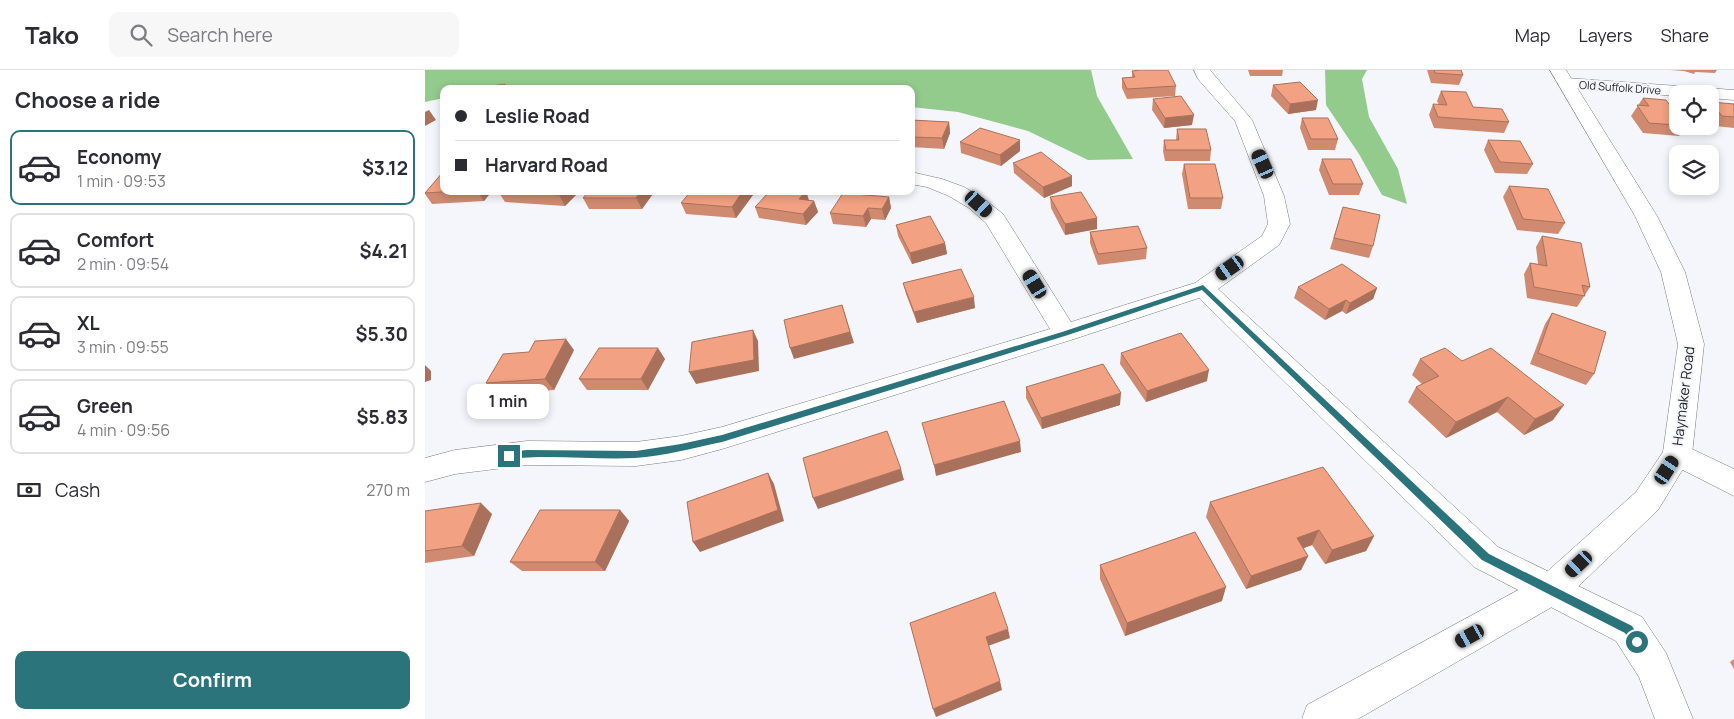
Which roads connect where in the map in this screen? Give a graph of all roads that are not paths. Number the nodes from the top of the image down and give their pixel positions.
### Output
1 (1202, 70) edge
2 (1562, 76) edge
3 (1734, 95) edge
4 (915, 179) edge
5 (1203, 288) junction
6 (1065, 334) junction
7 (1677, 454) junction
8 (425, 470) edge
9 (1734, 483) edge
10 (1552, 589) junction
11 (1321, 719) edge
12 (1674, 719) edge

1 - 5 street
2 - 3 street, Old Suffolk Drive
2 - 7 street, Haymaker Road
4 - 6 street
5 - 6 street
5 - 10 street
6 - 8 street
7 - 9 street
7 - 10 street, Haymaker Road
10 - 11 street, Haymaker Road
10 - 12 street

